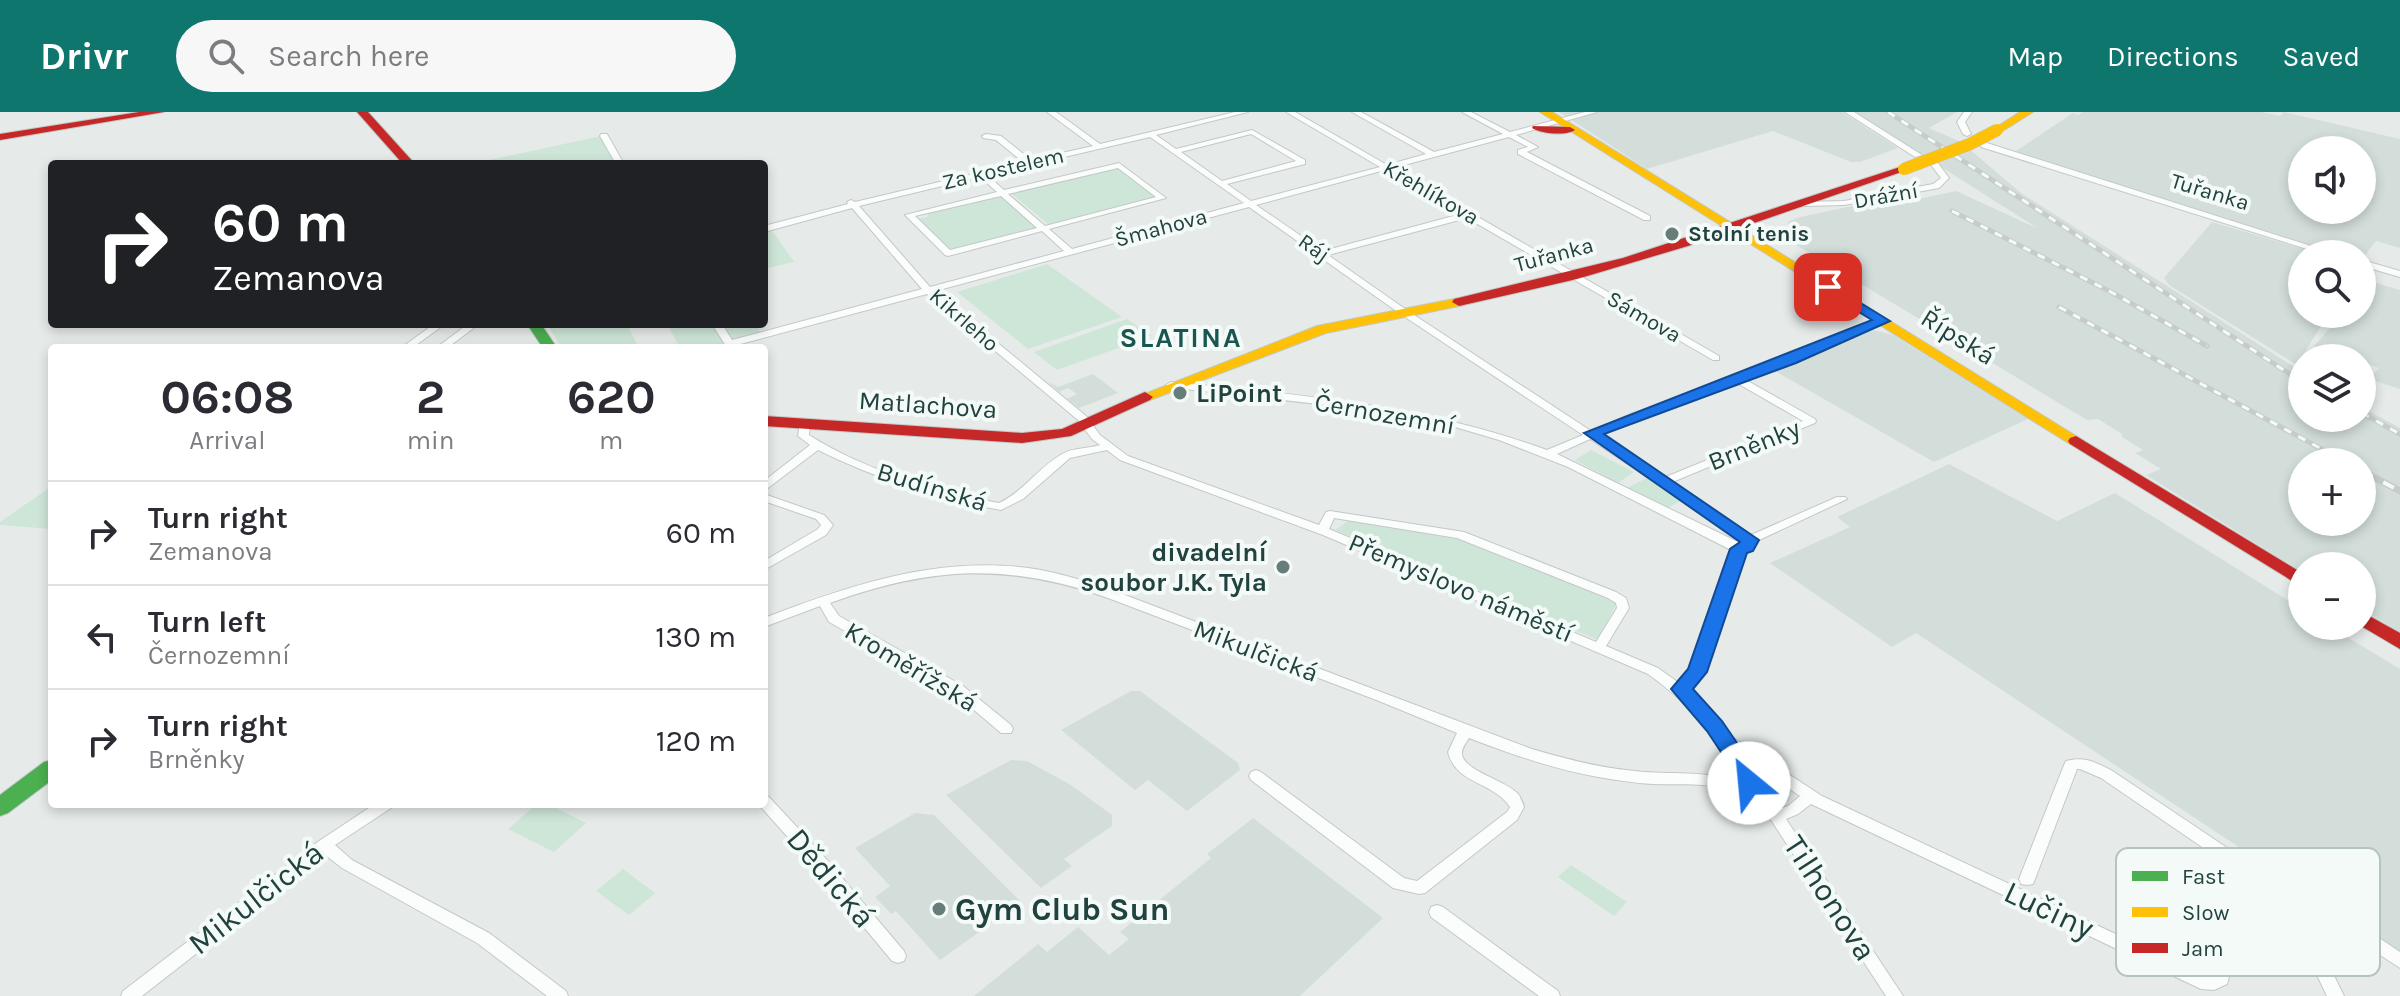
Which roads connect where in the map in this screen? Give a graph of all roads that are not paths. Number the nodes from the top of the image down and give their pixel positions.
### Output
1 (131, 112) edge
2 (159, 112) edge
3 (362, 112) edge
4 (1051, 112) edge
5 (1244, 112) edge
6 (1290, 112) edge
7 (1356, 112) edge
8 (1466, 112) edge
9 (1593, 112) edge
10 (1849, 112) edge
11 (1968, 112) edge
12 (2028, 112) edge
13 (1547, 120) edge
14 (1510, 134) junction
15 (1967, 134) dead end
16 (0, 135) edge
17 (604, 136) dead end
18 (986, 136) dead end
19 (1153, 136) dead end
20 (1984, 145) dead end
21 (1098, 146) junction
22 (1176, 151) junction
23 (1433, 155) junction
24 (1918, 155) dead end
25 (405, 160) edge
26 (618, 160) edge
27 (1029, 163) junction
28 (1386, 167) junction
29 (1937, 167) dead end
30 (981, 174) junction
31 (1223, 183) junction
32 (1003, 193) junction
33 (852, 204) junction
34 (1251, 204) junction
35 (1805, 204) junction
36 (1468, 215) junction
37 (1647, 218) dead end
38 (768, 228) edge
39 (1045, 229) junction
40 (1732, 229) junction
41 (2288, 240) edge
42 (1070, 252) junction
43 (1322, 254) junction
44 (2376, 267) edge
45 (2400, 274) edge
46 (1572, 275) junction
47 (928, 290) junction
48 (1405, 313) junction
49 (1882, 321) junction
50 (434, 328) edge
51 (468, 328) edge
52 (412, 344) edge
53 (446, 344) edge
54 (729, 344) edge
55 (1716, 358) dead end
56 (1738, 379) junction
57 (1171, 385) junction
58 (768, 421) edge
59 (805, 423) junction
60 (1087, 425) junction
61 (1592, 433) junction
62 (816, 446) junction
63 (1108, 446) junction
64 (1547, 454) junction
65 (1662, 482) junction
66 (768, 483) edge
67 (768, 498) edge
68 (1841, 499) dead end
69 (1322, 530) junction
70 (1745, 545) junction
71 (768, 564) edge
72 (2288, 572) edge
73 (822, 600) junction
74 (768, 621) edge
75 (2376, 627) edge
76 (2400, 642) edge
77 (1600, 646) junction
78 (1681, 689) junction
79 (1006, 729) dead end
80 (1465, 732) junction
81 (1724, 739) junction
82 (48, 771) edge
83 (1256, 776) dead end
84 (1747, 790) junction
85 (1810, 796) junction
86 (768, 805) edge
87 (0, 807) edge
88 (380, 808) edge
89 (1776, 816) junction
90 (324, 845) junction
91 (2215, 848) edge
92 (2027, 879) dead end
93 (1437, 912) dead end
94 (2116, 942) edge
95 (2380, 948) edge
96 (898, 956) dead end
97 (2400, 961) edge
98 (2188, 976) edge
99 (2222, 976) edge
100 (2326, 976) edge
101 (129, 996) edge
102 (560, 996) edge
103 (1552, 996) edge
104 (1895, 996) edge
105 (2336, 996) edge

1 - 16 main road
2 - 16 main road
3 - 25 main road
4 - 21 street
5 - 21 street, Za kostelem
6 - 28 street, Křehlíkova
7 - 23 street
8 - 14 street
9 - 13 street, Šmahova
10 - 24 street, Drážní
11 - 15 street
12 - 35 main road, Tuřanka, bridge
13 - 14 street, Šmahova
13 - 40 main road, Řípská
14 - 23 street, Šmahova
14 - 37 street
17 - 26 street
18 - 27 street
19 - 22 street, Ráj
20 - 41 street, Tuřanka
21 - 27 street, Za kostelem
22 - 31 street, Ráj
22 - 31 street
23 - 28 street, Šmahova
27 - 30 street, Za kostelem
28 - 34 street, Šmahova
28 - 36 street, Křehlíkova
29 - 35 street, Drážní
30 - 32 street
30 - 33 street, Za kostelem
31 - 34 street, Ráj
32 - 39 street
32 - 39 street
32 - 39 street
33 - 38 street, Za kostelem
33 - 47 street, Kikrleho
34 - 42 street, Šmahova
34 - 43 street, Ráj
35 - 40 main road, Tuřanka
36 - 43 street
36 - 46 street, Křehlíkova
39 - 42 street
40 - 46 main road, Tuřanka
40 - 49 main road, Řípská
42 - 47 street, Šmahova
43 - 48 street, Ráj
44 - 45 street
46 - 48 main road, Tuřanka
46 - 55 street, Sámova
47 - 54 street, Šmahova
47 - 60 street, Kikrleho
48 - 57 main road, Tuřanka
48 - 61 street
49 - 56 street
49 - 72 main road, Řípská
50 - 52 street
51 - 53 street
56 - 61 street
56 - 65 street, Brněnky
57 - 60 main road, Tuřanka
57 - 64 street, Černozemní
58 - 59 main road, Matlachova
59 - 60 main road, Matlachova
59 - 62 street
60 - 63 street, Přemyslovo náměstí
61 - 64 street
61 - 65 street
62 - 63 street, Budínská
62 - 66 street
63 - 69 street, Přemyslovo náměstí
64 - 70 street, Černozemní
65 - 70 street
67 - 71 street
68 - 70 street
69 - 77 street, Přemyslovo náměstí
69 - 77 street, Přemyslovo náměstí
70 - 78 street
73 - 74 street, Mikulčická
73 - 79 street, Kroměřížská
73 - 80 street, Mikulčická
75 - 76 main road
77 - 78 street, Přemyslovo náměstí
78 - 81 street, Tilhonova
80 - 83 street
80 - 84 street, Mikulčická
81 - 84 street, Tilhonova
81 - 85 street, Lučiny
82 - 87 main road
84 - 89 street, Tilhonova
85 - 89 street
85 - 94 street, Lučiny
86 - 96 street, Dědická
88 - 90 street, Mikulčická
89 - 104 street, Tilhonova
90 - 101 street, Mikulčická
90 - 102 street
91 - 92 street
93 - 103 street
95 - 97 street
98 - 99 street, Lučiny
100 - 105 street

